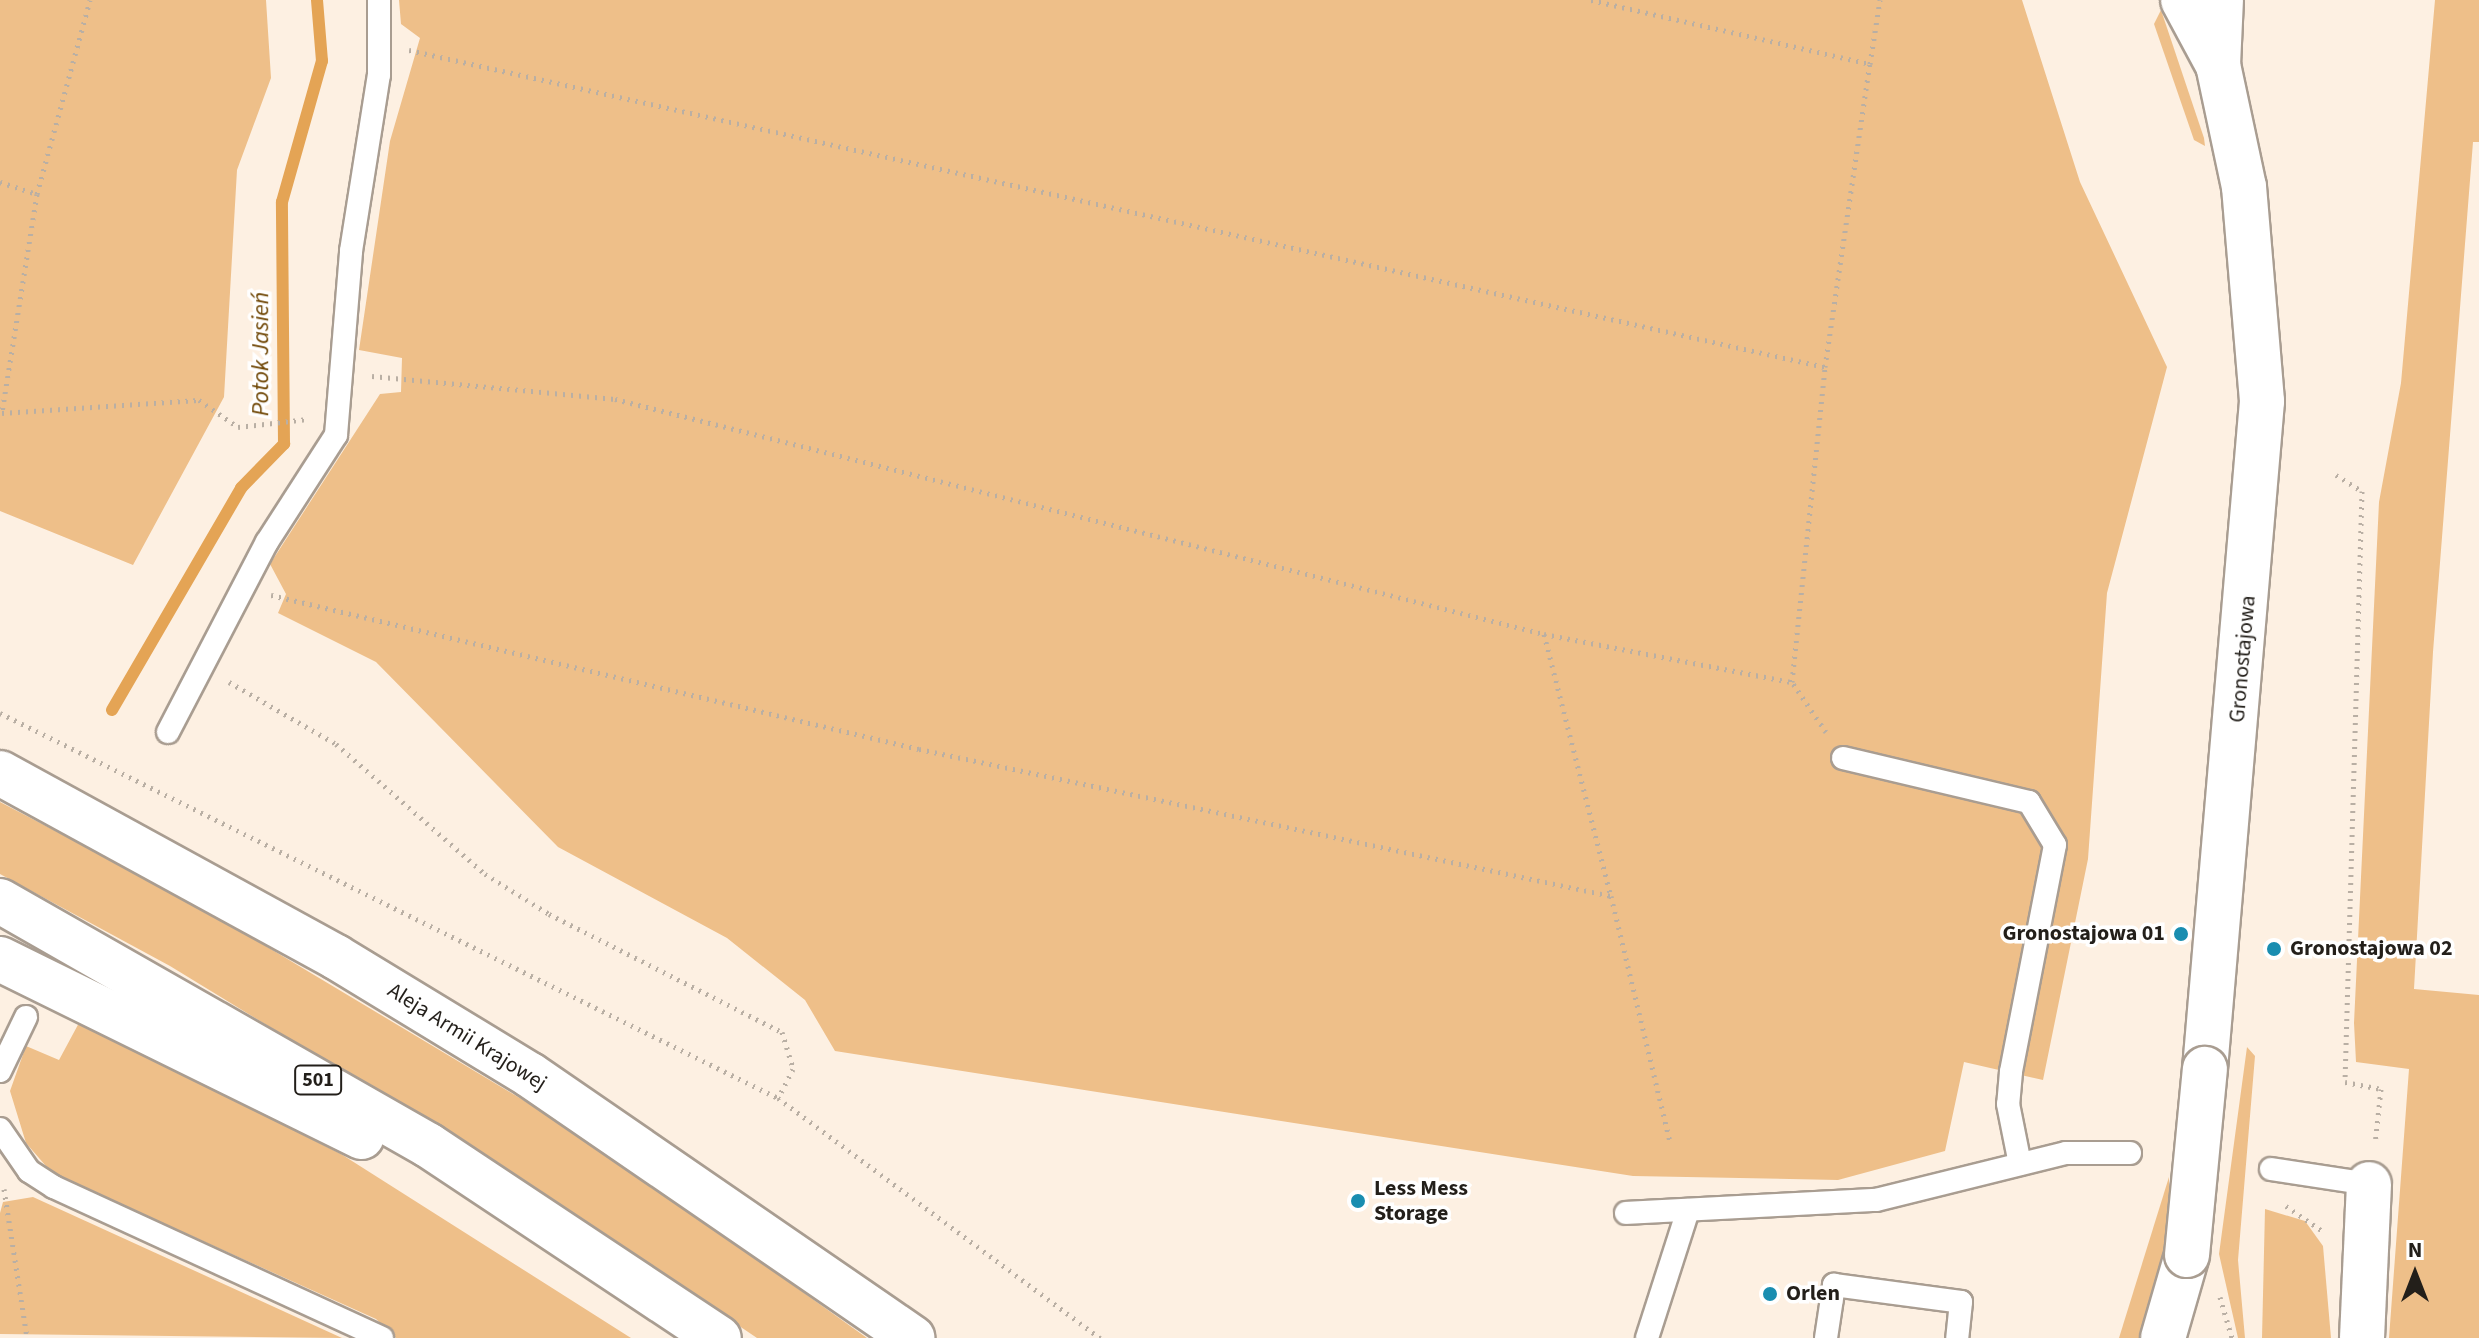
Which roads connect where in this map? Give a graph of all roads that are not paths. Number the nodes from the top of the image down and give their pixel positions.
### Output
1 (379, 0) edge
2 (2183, 0) edge
3 (2221, 0) edge
4 (2218, 65) junction
5 (168, 732) dead end
6 (1843, 758) road end
7 (0, 773) edge
8 (0, 901) edge
9 (0, 959) edge
10 (26, 1017) dead end
11 (0, 1071) edge
12 (5, 1139) edge
13 (2130, 1153) dead end
14 (2020, 1164) junction
15 (2271, 1169) dead end
16 (2369, 1184) joint
17 (1688, 1210) junction
18 (1626, 1213) dead end
19 (2187, 1255) junction
20 (627, 1274) junction
21 (382, 1338) edge
22 (719, 1338) edge
23 (912, 1338) edge
24 (1647, 1338) edge
25 (1826, 1338) edge
26 (1957, 1338) edge
27 (2163, 1338) edge
28 (2196, 1338) edge
29 (2362, 1338) edge

1 - 5 lane
2 - 4 main road, Gronostajowa
3 - 4 main road, Gronostajowa
4 - 19 main road, Gronostajowa, bridge
6 - 14 lane
7 - 23 main road, Aleja Armii Krajowej
8 - 20 main road, 501
9 - 20 main road
10 - 11 lane
12 - 21 lane
13 - 14 lane
14 - 17 lane
15 - 16 lane
16 - 29 main road
17 - 18 lane
17 - 24 lane
19 - 27 main road, Gronostajowa
19 - 28 main road, Gronostajowa
20 - 22 main road, 501
25 - 26 lane

